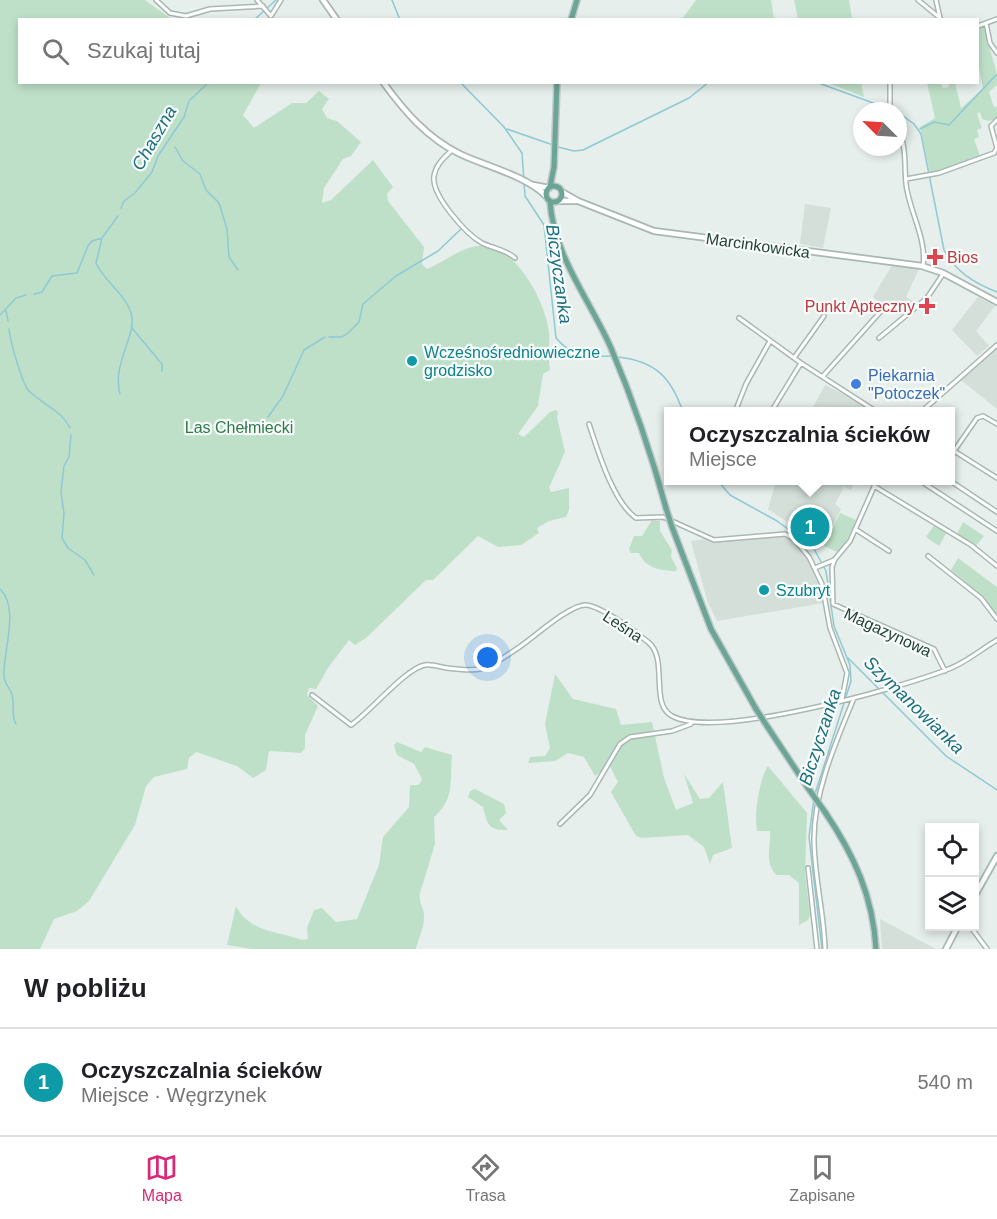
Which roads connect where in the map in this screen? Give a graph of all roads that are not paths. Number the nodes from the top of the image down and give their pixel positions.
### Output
1 (156, 0) edge
2 (257, 0) edge
3 (281, 0) edge
4 (323, 0) edge
5 (577, 0) edge
6 (918, 0) edge
7 (936, 0) edge
8 (267, 11) junction
9 (336, 18) edge
10 (572, 18) edge
11 (939, 18) edge
12 (940, 18) edge
13 (997, 19) edge
14 (986, 23) junction
15 (979, 26) edge
16 (997, 53) edge
17 (385, 84) edge
18 (557, 84) edge
19 (890, 84) edge
20 (889, 102) edge
21 (997, 120) edge
22 (452, 150) junction
23 (905, 156) edge
24 (554, 167) junction
25 (906, 179) junction
26 (530, 185) junction
27 (550, 187) junction
28 (560, 190) junction
29 (553, 200) junction
30 (578, 201) junction
31 (515, 258) dead end
32 (923, 266) junction
33 (943, 273) junction
34 (997, 302) edge
35 (882, 309) dead end
36 (824, 316) dead end
37 (739, 318) dead end
38 (879, 338) dead end
39 (770, 341) junction
40 (997, 345) edge
41 (794, 357) junction
42 (801, 363) junction
43 (823, 376) junction
44 (737, 407) edge
45 (774, 407) edge
46 (871, 407) edge
47 (926, 407) edge
48 (589, 424) dead end
49 (997, 424) edge
50 (955, 447) edge
51 (955, 451) edge
52 (997, 478) edge
53 (955, 484) edge
54 (927, 485) edge
55 (874, 486) joint
56 (997, 512) edge
57 (855, 529) junction
58 (997, 531) edge
59 (889, 551) dead end
60 (928, 556) dead end
61 (835, 559) junction
62 (997, 566) edge
63 (816, 568) junction
64 (997, 619) edge
65 (997, 640) edge
66 (945, 670) junction
67 (312, 695) dead end
68 (852, 698) junction
69 (842, 699) junction
70 (693, 723) junction
71 (560, 824) dead end
72 (997, 856) edge
73 (808, 868) dead end
74 (979, 890) edge
75 (956, 931) edge
76 (972, 931) edge
77 (817, 949) edge
78 (825, 949) edge
79 (876, 949) edge
80 (946, 949) edge
81 (987, 949) edge

1 - 8 street
2 - 8 street
3 - 8 street
4 - 9 street
5 - 10 main road
6 - 11 street
7 - 12 street
13 - 14 street
14 - 15 street
14 - 16 street
17 - 22 street
18 - 24 main road
19 - 20 street
21 - 25 street
22 - 26 street
22 - 31 street
23 - 25 street
24 - 27 main road
24 - 28 main road
25 - 32 street
26 - 27 street
26 - 29 street
27 - 28 main road
27 - 29 main road
28 - 29 main road
28 - 30 street, Marcinkowicka
29 - 30 street, Marcinkowicka
29 - 79 main road, bridge
30 - 32 street, Marcinkowicka
32 - 33 street, Marcinkowicka
33 - 34 street, Marcinkowicka
33 - 38 street
35 - 43 street
36 - 41 street
37 - 39 street
39 - 41 street
39 - 44 street
40 - 47 street
41 - 42 street
42 - 43 street
42 - 45 street
43 - 46 street
48 - 63 street
49 - 50 street
51 - 52 street
53 - 56 street
54 - 58 street
55 - 57 street, Magazynowa
55 - 62 street
57 - 59 street
57 - 61 street, Magazynowa
60 - 64 street
61 - 63 street, Magazynowa
61 - 66 street, Magazynowa
63 - 69 street
65 - 66 street, Leśna
66 - 68 street, Leśna
67 - 70 street, Leśna
68 - 69 street, Leśna
68 - 78 street
69 - 70 street, Leśna
70 - 71 street
72 - 74 street
73 - 77 street
75 - 80 street
76 - 81 street

